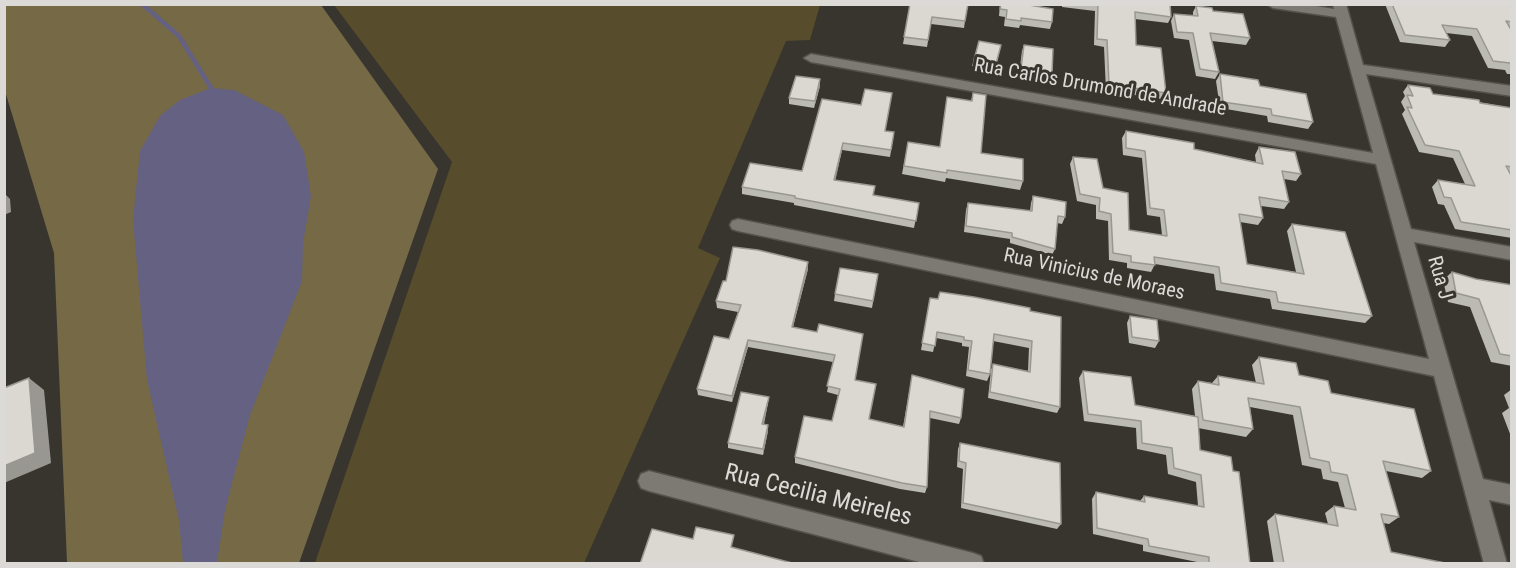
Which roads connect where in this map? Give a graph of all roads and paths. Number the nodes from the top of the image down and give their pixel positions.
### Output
1 (1273, 4) edge
2 (1340, 9) edge
3 (811, 58) dead end
4 (1357, 68) junction
5 (1512, 91) edge
6 (1383, 160) junction
7 (738, 225) dead end
8 (1404, 234) junction
9 (1512, 254) edge
10 (1442, 370) junction
11 (650, 481) dead end
12 (1474, 487) junction
13 (1512, 495) edge
14 (973, 564) edge
15 (1496, 564) edge

1 - 2 street
2 - 4 street, Rua J
3 - 6 street, Rua Carlos Drumond de Andrade
4 - 5 street
4 - 6 street, Rua J
6 - 8 street, Rua J
7 - 10 street, Rua Vinicius de Moraes
8 - 9 street
8 - 10 street, Rua J
10 - 12 street, Rua J
11 - 14 street, Rua Cecilia Meireles
12 - 13 street
12 - 15 street, Rua J

